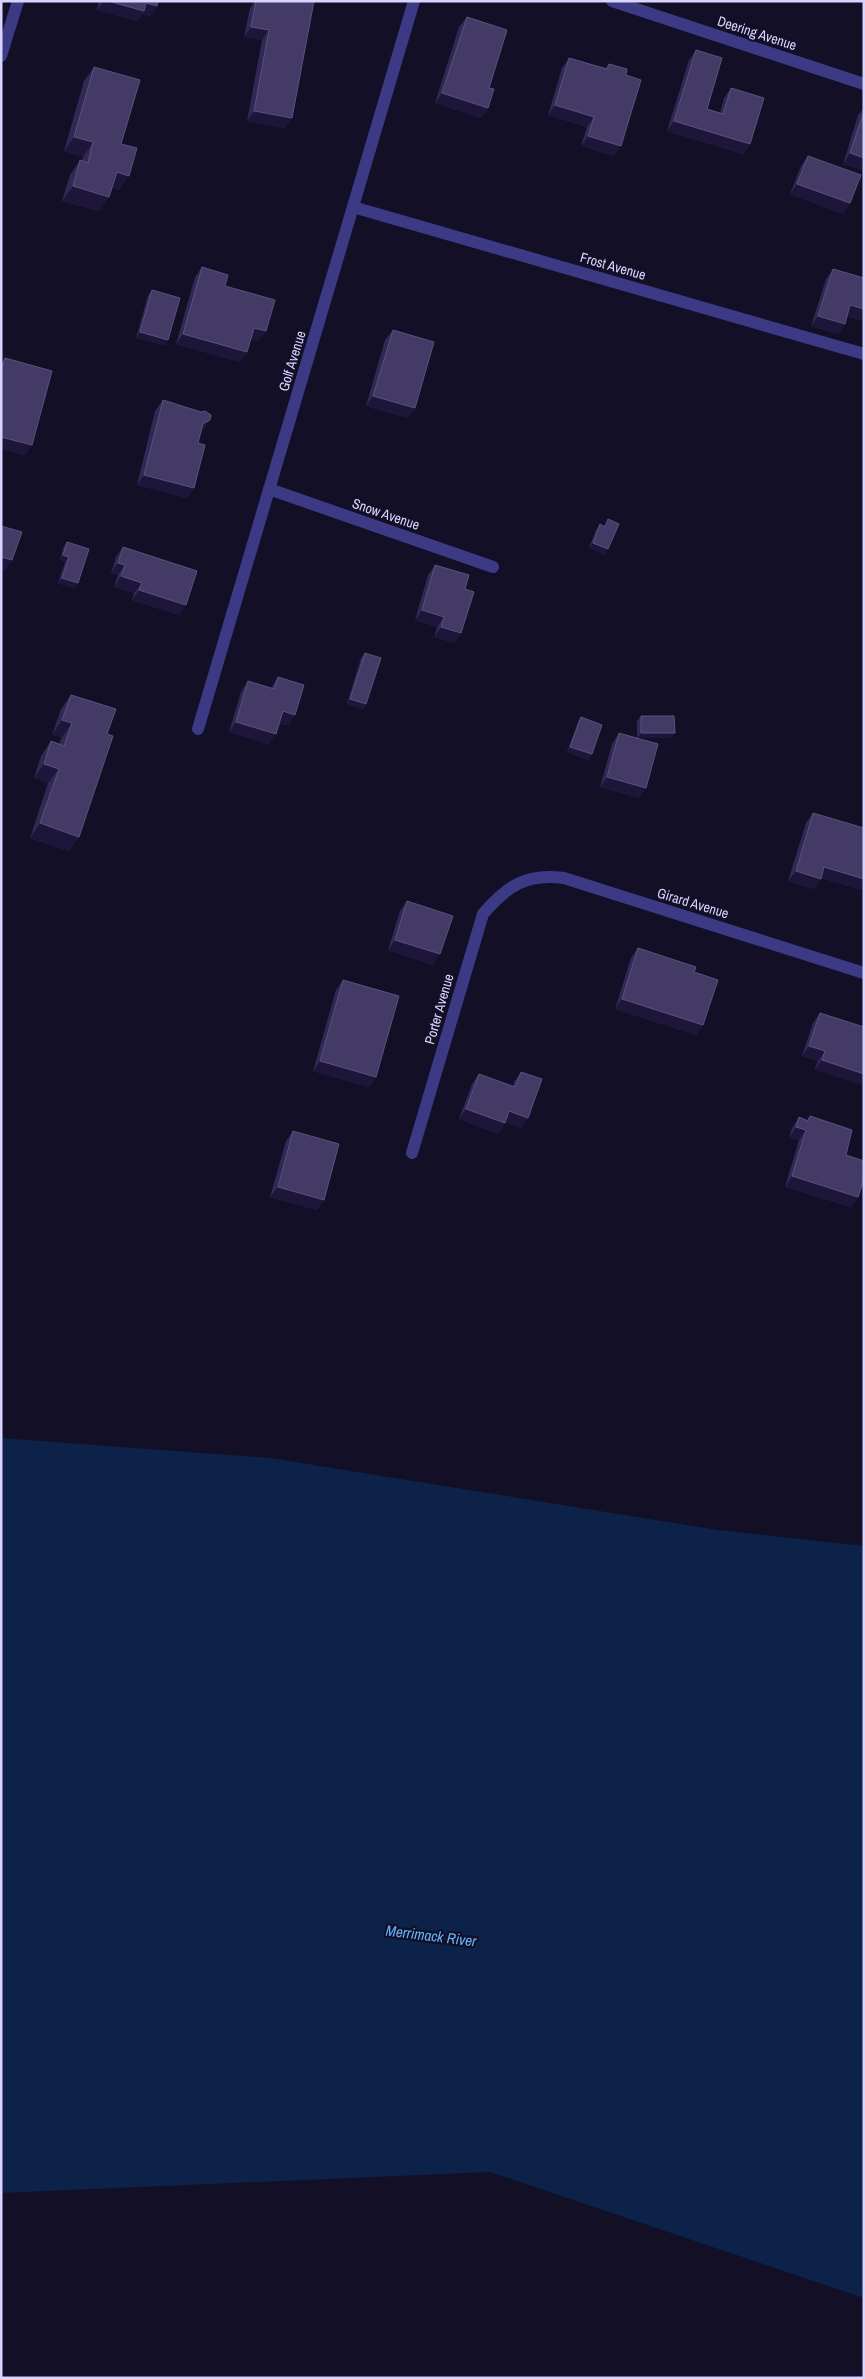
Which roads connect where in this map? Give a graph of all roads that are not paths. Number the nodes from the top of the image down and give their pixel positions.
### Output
1 (18, 1) edge
2 (414, 1) edge
3 (612, 1) edge
4 (1, 56) edge
5 (864, 84) edge
6 (353, 207) junction
7 (864, 354) edge
8 (269, 489) junction
9 (493, 567) dead end
10 (198, 729) dead end
11 (514, 886) joint
12 (864, 973) edge
13 (412, 1153) dead end

1 - 4 street
2 - 6 street, Golf Avenue
3 - 5 street, Deering Avenue
6 - 7 street, Frost Avenue
6 - 8 street, Golf Avenue
8 - 9 street, Snow Avenue
8 - 10 street, Golf Avenue
11 - 12 street, Girard Avenue
11 - 13 street, Porter Avenue

